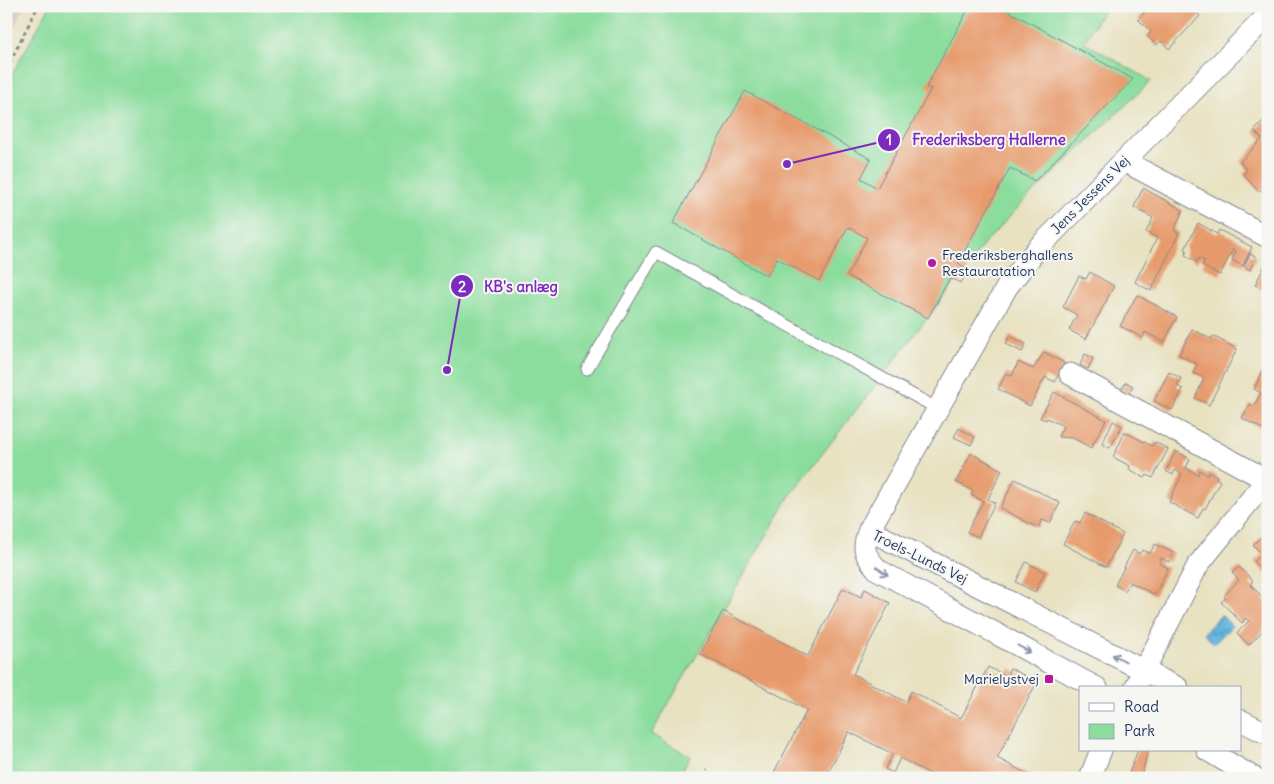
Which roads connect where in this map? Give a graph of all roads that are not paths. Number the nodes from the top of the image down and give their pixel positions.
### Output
1 (1268, 15) edge
2 (1124, 161) junction
3 (1268, 237) edge
4 (586, 369) dead end
5 (1070, 374) dead end
6 (938, 409) junction
7 (1267, 479) edge
8 (869, 530) junction
9 (1140, 679) edge
10 (1093, 686) edge
11 (1170, 686) edge
12 (1242, 721) edge
13 (1268, 734) edge
14 (1099, 752) edge
15 (1210, 752) edge
16 (1090, 778) edge
17 (1254, 778) edge

1 - 2 street, Jens Jessens Vej
2 - 3 street
2 - 6 street, Jens Jessens Vej
4 - 6 lane
5 - 7 street
6 - 8 street, Jens Jessens Vej
7 - 9 street
9 -> 8 street, Troels-Lunds Vej
8 -> 10 street, Troels-Lunds Vej
9 - 11 street, Troels-Lunds Vej
12 - 13 street
14 - 16 street
15 - 17 street

